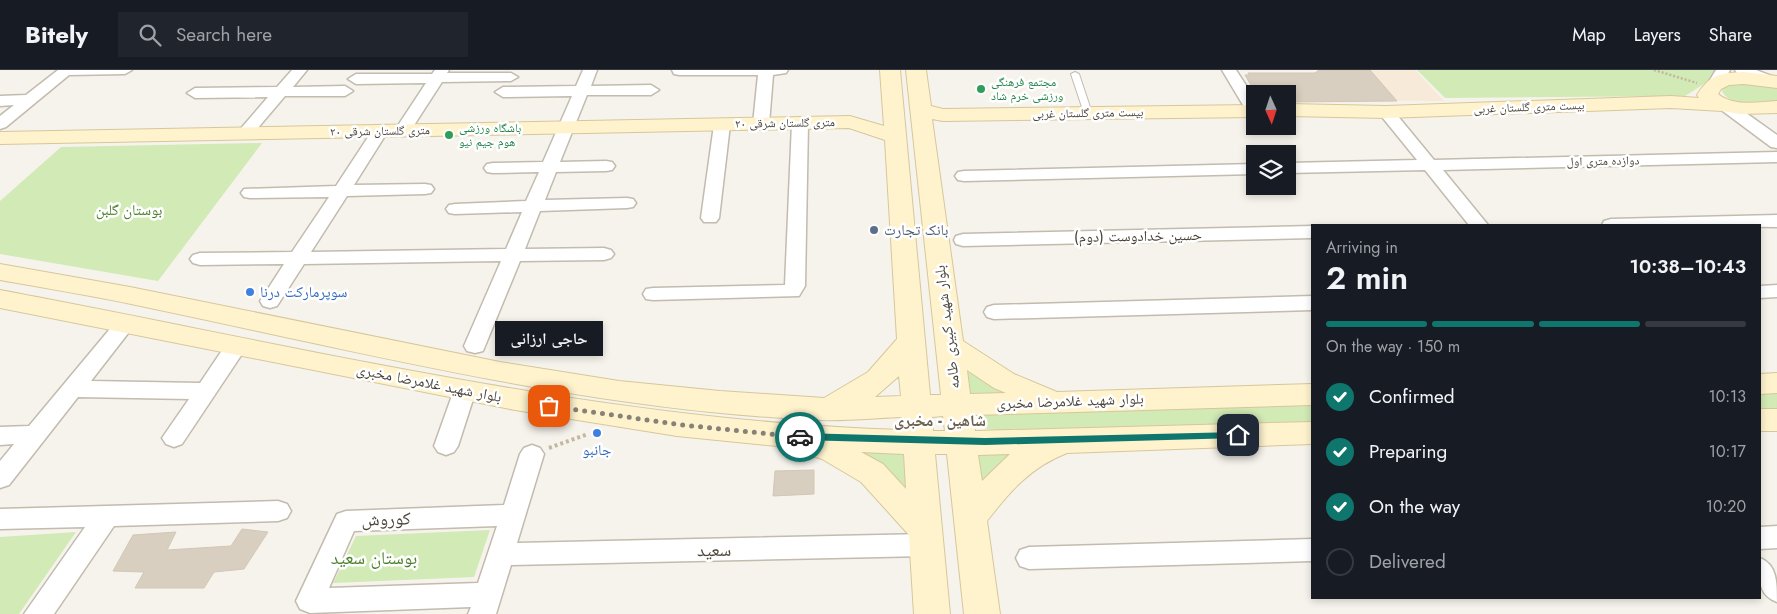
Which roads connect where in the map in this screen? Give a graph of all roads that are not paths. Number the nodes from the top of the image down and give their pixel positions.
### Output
1 (67, 70) edge
2 (125, 70) edge
3 (300, 70) edge
4 (590, 70) edge
5 (766, 70) edge
6 (781, 70) edge
7 (890, 70) edge
8 (916, 70) edge
9 (1228, 70) edge
10 (1742, 70) edge
11 (679, 71) dead end
12 (439, 74) edge
13 (1075, 74) dead end
14 (511, 76) dead end
15 (356, 79) dead end
16 (1776, 82) edge
17 (651, 90) dead end
18 (345, 91) dead end
19 (581, 91) junction
20 (1717, 91) edge
21 (281, 92) junction
22 (503, 92) dead end
23 (195, 93) dead end
24 (1246, 99) edge
25 (30, 100) junction
26 (0, 101) edge
27 (893, 104) junction
28 (1768, 108) edge
29 (1296, 110) edge
30 (1386, 112) junction
31 (1088, 113) junction
32 (1246, 113) edge
33 (1246, 113) edge
34 (1296, 118) edge
35 (922, 119) junction
36 (850, 122) junction
37 (800, 123) junction
38 (0, 124) edge
39 (761, 124) junction
40 (722, 125) junction
41 (566, 128) junction
42 (403, 130) junction
43 (380, 131) junction
44 (244, 134) junction
45 (895, 136) junction
46 (0, 138) edge
47 (1771, 138) edge
48 (1777, 157) edge
49 (1430, 165) junction
50 (606, 166) dead end
51 (550, 167) junction
52 (493, 168) dead end
53 (1296, 168) edge
54 (1246, 169) edge
55 (964, 176) dead end
56 (426, 190) dead end
57 (341, 191) junction
58 (250, 193) dead end
59 (627, 203) dead end
60 (534, 205) junction
61 (455, 209) dead end
62 (710, 218) dead end
63 (1777, 221) edge
64 (1478, 224) edge
65 (1652, 224) edge
66 (1311, 232) edge
67 (963, 240) dead end
68 (604, 254) dead end
69 (513, 255) junction
70 (200, 259) dead end
71 (297, 259) junction
72 (0, 272) edge
73 (1777, 291) edge
74 (1761, 292) edge
75 (653, 294) dead end
76 (0, 299) edge
77 (270, 302) dead end
78 (1311, 303) edge
79 (994, 312) dead end
80 (126, 323) junction
81 (910, 341) junction
82 (237, 345) junction
83 (949, 345) junction
84 (475, 346) dead end
85 (1777, 383) edge
86 (1761, 384) edge
87 (72, 389) junction
88 (466, 390) junction
89 (206, 391) junction
90 (1311, 395) edge
91 (1062, 401) junction
92 (956, 405) junction
93 (915, 406) junction
94 (822, 409) junction
95 (1761, 420) edge
96 (1777, 420) edge
97 (1311, 433) edge
98 (35, 435) junction
99 (0, 436) edge
100 (789, 436) junction
101 (174, 438) dead end
102 (918, 441) junction
103 (961, 441) junction
104 (1070, 441) junction
105 (446, 446) dead end
106 (532, 454) road end
107 (0, 478) edge
108 (278, 511) dead end
109 (106, 516) junction
110 (512, 516) junction
111 (0, 519) edge
112 (970, 519) junction
113 (926, 538) junction
114 (1761, 538) edge
115 (1777, 538) edge
116 (1311, 550) edge
117 (501, 554) junction
118 (1029, 558) dead end
119 (1761, 570) edge
120 (1777, 590) edge
121 (485, 604) edge
122 (38, 614) edge
123 (932, 614) edge
124 (982, 614) edge

1 - 2 street
1 - 25 street
3 - 21 street
4 - 19 street
5 - 6 street
5 - 11 street
5 - 39 street
7 - 27 main road
8 - 35 main road, بلوار شهید کبیری طامه
9 - 24 street
10 - 16 street
12 - 14 street
12 - 15 street
12 - 42 street
13 - 31 lane
16 - 20 main road
17 - 19 street
18 - 21 street
19 - 22 street
19 - 41 street
20 - 28 main road
20 - 30 main road, بیست متری گلستان غربی
20 - 47 street
21 - 23 street
21 - 44 street
25 - 26 street
25 - 38 street
27 - 36 main road, ۲۰ متری گلستان شرقی
27 - 45 main road
28 - 47 street
29 - 30 main road, بیست متری گلستان غربی
30 - 34 main road, بیست متری گلستان غربی
30 - 49 street
31 - 33 main road, بیست متری گلستان غربی
31 - 35 main road, بیست متری گلستان غربی
32 - 35 main road, بیست متری گلستان غربی
35 - 83 main road, بلوار شهید کبیری طامه
36 - 37 main road, ۲۰ متری گلستان شرقی
36 - 45 main road, ۲۰ متری گلستان شرقی
37 - 39 main road, ۲۰ متری گلستان شرقی
37 - 75 street
39 - 40 main road, ۲۰ متری گلستان شرقی
40 - 41 main road, ۲۰ متری گلستان شرقی
40 - 62 street
41 - 42 main road, ۲۰ متری گلستان شرقی
41 - 51 street
42 - 43 main road, ۲۰ متری گلستان شرقی
43 - 44 main road, ۲۰ متری گلستان شرقی
43 - 57 street
44 - 46 main road, ۲۰ متری گلستان شرقی
45 - 81 main road
48 - 49 street, دوازده متری اول
49 - 53 street, دوازده متری اول
49 - 64 street
50 - 51 street
51 - 52 street
51 - 60 street
54 - 55 street
56 - 57 street
57 - 58 street
57 - 71 street
59 - 60 street
60 - 61 street
60 - 69 street
63 - 65 street
66 - 67 street, حسین خدادوست (دوم)
68 - 69 street
69 - 71 street
69 - 84 street
70 - 71 street
71 - 77 street
72 - 94 main road, بلوار شهید غلامرضا مخبری
73 - 74 street
76 - 80 main road, بلوار شهید غلامرضا مخبری
78 - 79 street
80 - 82 main road, بلوار شهید غلامرضا مخبری
80 - 87 street
81 - 93 main road
81 - 94 main road
82 - 88 main road, بلوار شهید غلامرضا مخبری
82 - 89 street
83 - 91 main road
83 - 92 main road, بلوار شهید کبیری طامه
85 - 86 main road
87 - 89 street
87 - 98 street
88 - 100 main road, بلوار شهید غلامرضا مخبری
88 - 105 street
89 - 101 street
90 - 91 main road, بلوار شهید غلامرضا مخبری
91 - 92 main road, بلوار شهید غلامرضا مخبری
92 - 93 main road, بلوار شهید غلامرضا مخبری
92 - 103 main road, بلوار شهید کبیری طامه
93 - 94 main road, بلوار شهید غلامرضا مخبری
93 - 102 main road
95 - 96 main road
97 - 104 main road, بلوار شهید غلامرضا مخبری
98 - 99 street
98 - 107 street
100 - 102 main road, بلوار شهید غلامرضا مخبری
100 - 113 main road
102 - 103 main road, بلوار شهید غلامرضا مخبری
102 - 113 main road
103 - 104 main road, بلوار شهید غلامرضا مخبری
103 - 112 main road, بلوار شهید کبیری طامه
104 - 112 main road
106 - 110 street
108 - 109 street
109 - 111 street
109 - 122 street
110 - 117 street
110 - 121 street, کوروش
112 - 124 main road, بلوار شهید کبیری طامه
113 - 117 street, سعید
113 - 123 main road
114 - 115 street
116 - 118 street
117 - 121 street
119 - 120 street

